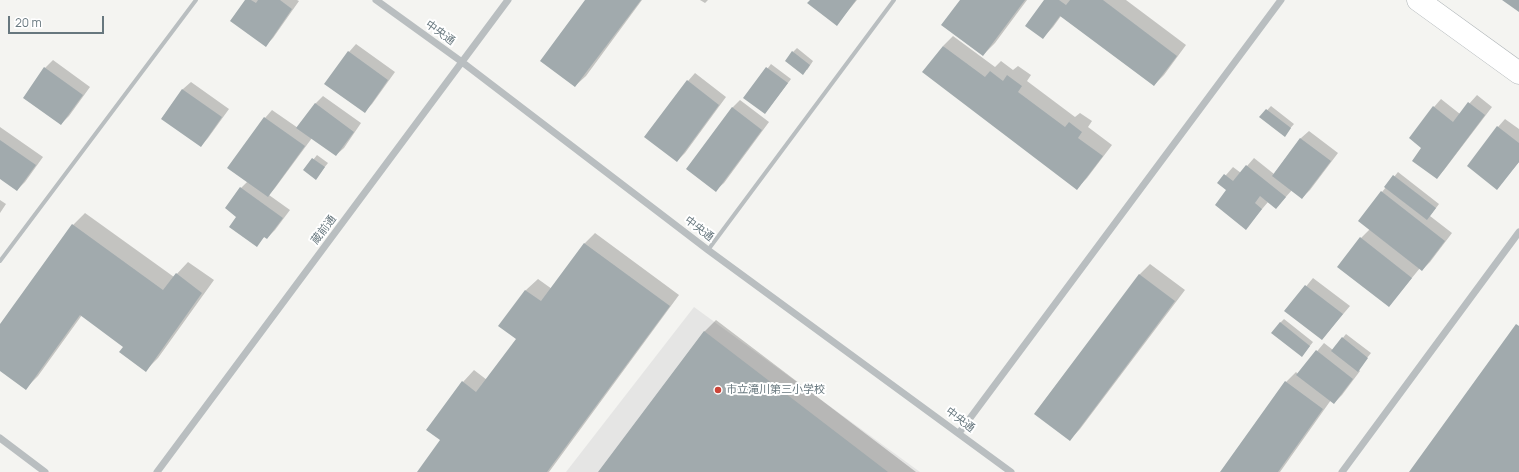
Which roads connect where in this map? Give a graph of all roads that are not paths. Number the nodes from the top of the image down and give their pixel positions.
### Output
1 (196, 0) edge
2 (376, 0) edge
3 (508, 0) edge
4 (894, 0) edge
5 (1281, 0) edge
6 (1418, 0) edge
7 (462, 62) junction
8 (1519, 73) edge
9 (1519, 232) edge
10 (708, 250) junction
11 (0, 261) edge
12 (959, 433) junction
13 (0, 438) edge
14 (45, 472) edge
15 (156, 472) edge
16 (1011, 472) edge
17 (1342, 472) edge

1 - 11 street
2 - 7 street, 中央通
3 - 7 street, 蔵前通
4 - 10 street
5 - 12 street
6 - 8 main road
7 - 10 street, 中央通
7 - 15 street, 蔵前通
9 - 17 street
10 - 12 street, 中央通
12 - 16 street, 中央通
13 - 14 street

